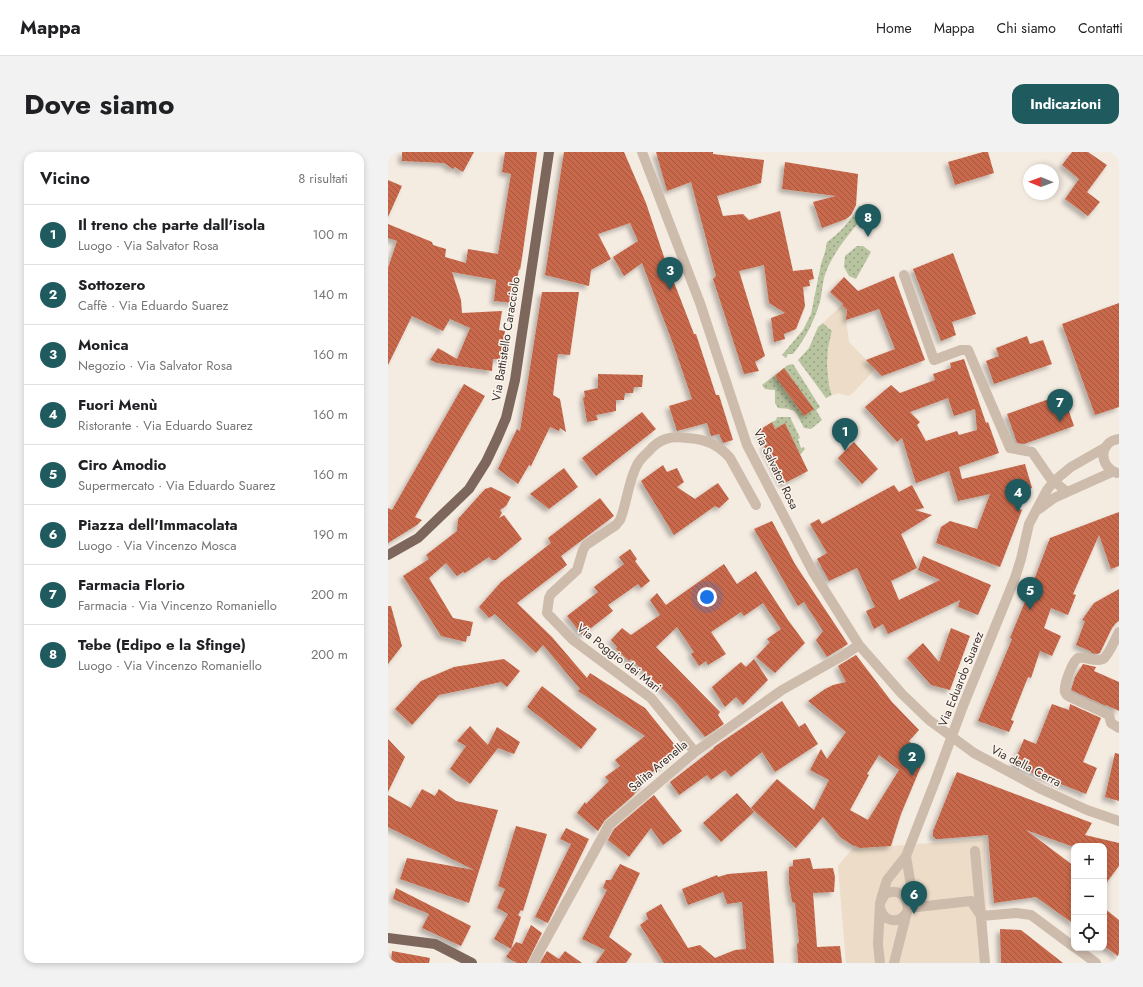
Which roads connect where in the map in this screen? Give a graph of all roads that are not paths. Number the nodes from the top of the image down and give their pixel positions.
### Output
1 (549, 152) edge
2 (642, 152) edge
3 (904, 274) dead end
4 (1119, 439) edge
5 (1106, 447) junction
6 (1117, 474) edge
7 (1054, 481) junction
8 (1067, 492) junction
9 (756, 505) dead end
10 (1036, 511) junction
11 (388, 555) edge
12 (1119, 632) edge
13 (859, 645) junction
14 (929, 720) joint
15 (1119, 728) edge
16 (695, 752) junction
17 (1119, 821) edge
18 (976, 851) dead end
19 (906, 856) junction
20 (880, 903) junction
21 (908, 908) junction
22 (981, 916) junction
23 (388, 938) edge
24 (1071, 944) edge
25 (1080, 951) edge
26 (472, 963) edge
27 (533, 963) edge
28 (880, 963) edge
29 (894, 963) edge
30 (986, 963) edge
31 (1096, 963) edge

1 - 11 main road, Via Battistello Caracciolo
2 - 13 street, Via Salvator Rosa
3 - 7 street
4 - 5 street, Via Eduardo Suarez
5 - 6 street
5 - 7 street, Via Eduardo Suarez
6 - 8 street
7 - 8 street
7 - 10 street, Via Eduardo Suarez
8 - 10 street
9 - 16 street, Via Poggio dei Mari
10 - 19 street, Via Eduardo Suarez, bridge
12 - 15 street
13 - 14 street, Via Salvator Rosa
13 - 16 street, Salita Arenella
14 - 17 street, Via della Cerra
16 - 27 street, Salita Arenella
18 - 22 street
19 - 20 street
19 - 21 street
20 - 21 street
20 - 21 street
20 - 28 street
21 - 22 street
21 - 29 street
22 - 24 street
22 - 30 street
23 - 26 main road
25 - 31 street

